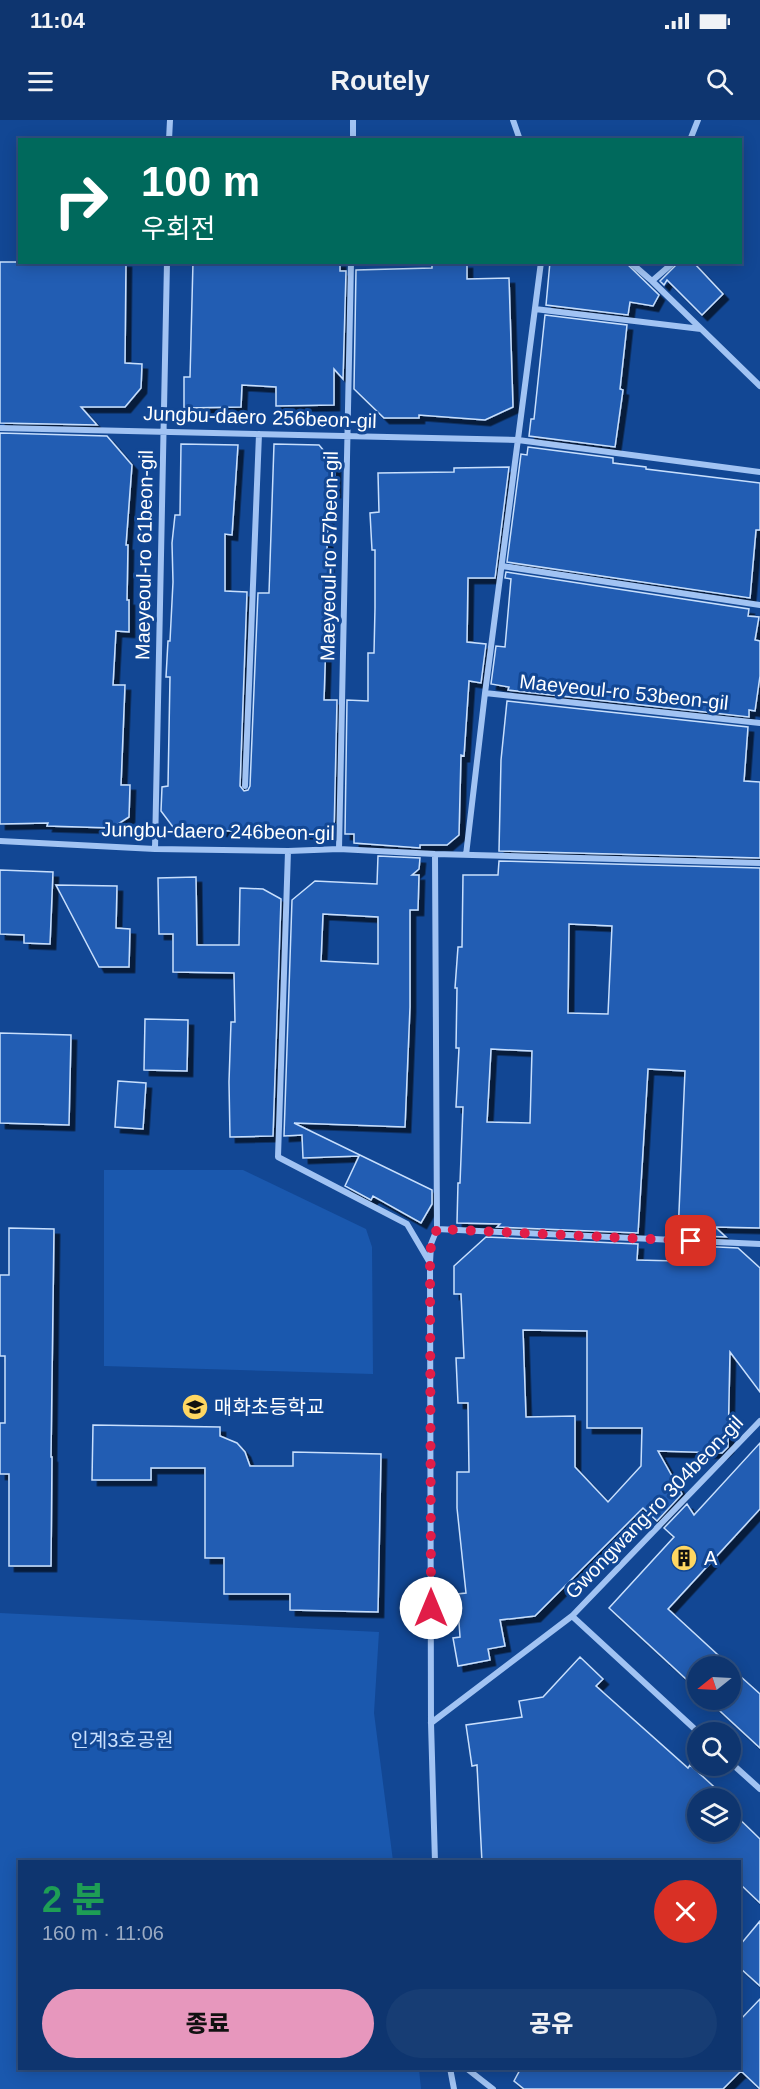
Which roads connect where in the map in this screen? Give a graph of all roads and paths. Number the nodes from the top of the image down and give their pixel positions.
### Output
1 (170, 120) edge
2 (354, 120) edge
3 (513, 120) edge
4 (698, 120) edge
5 (169, 138) edge
6 (353, 138) edge
7 (519, 138) edge
8 (691, 138) edge
9 (167, 264) edge
10 (351, 264) edge
11 (541, 264) edge
12 (632, 264) edge
13 (672, 264) edge
14 (652, 281) junction
15 (535, 309) junction
16 (701, 329) junction
17 (760, 386) edge
18 (0, 428) edge
19 (164, 431) junction
20 (259, 434) junction
21 (348, 436) junction
22 (518, 440) junction
23 (760, 472) edge
24 (502, 566) junction
25 (760, 605) edge
26 (485, 693) junction
27 (760, 723) edge
28 (244, 786) dead end
29 (0, 842) edge
30 (155, 849) junction
31 (339, 849) junction
32 (288, 851) junction
33 (435, 854) junction
34 (466, 855) junction
35 (760, 862) edge
36 (437, 1229) junction
37 (760, 1244) edge
38 (430, 1263) junction
39 (760, 1420) edge
40 (572, 1616) junction
41 (687, 1722) edge
42 (431, 1723) junction
43 (741, 1772) edge
44 (759, 1788) edge
45 (435, 1860) edge
46 (450, 2070) edge
47 (469, 2070) edge
48 (454, 2089) edge
49 (493, 2089) edge

1 - 5 street
2 - 6 street
3 - 7 street
4 - 8 street
9 - 19 street, Maeyeoul-ro 61beon-gil
10 - 21 street, Maeyeoul-ro 57beon-gil
11 - 15 street
12 - 14 street
13 - 14 street
14 - 16 street
15 - 16 street
15 - 22 street
16 - 17 street
18 - 19 street, Jungbu-daero 256beon-gil
19 - 20 street, Jungbu-daero 256beon-gil
19 - 30 street, Maeyeoul-ro 61beon-gil
20 - 21 street, Jungbu-daero 256beon-gil
20 - 28 street
21 - 22 street, Jungbu-daero 256beon-gil
21 - 31 street, Maeyeoul-ro 57beon-gil
22 - 23 street, Jungbu-daero 256beon-gil
22 - 24 street
24 - 25 street
24 - 26 street
26 - 27 street, Maeyeoul-ro 53beon-gil
26 - 34 street
29 - 30 street, Jungbu-daero 246beon-gil
30 - 32 street, Jungbu-daero 246beon-gil
31 - 32 street, Jungbu-daero 246beon-gil
31 - 33 street, Jungbu-daero 246beon-gil
32 - 38 street
33 - 34 street, Jungbu-daero 246beon-gil
33 - 36 street
34 - 35 street, Jungbu-daero 246beon-gil
36 - 37 street
36 - 38 street
38 - 42 street
39 - 40 street, Gwongwang-ro 304beon-gil
40 - 41 street, Gwongwang-ro 304beon-gil
40 - 42 street, Gwongwang-ro 304beon-gil
42 - 45 street
43 - 44 street
46 - 48 street
47 - 49 street

